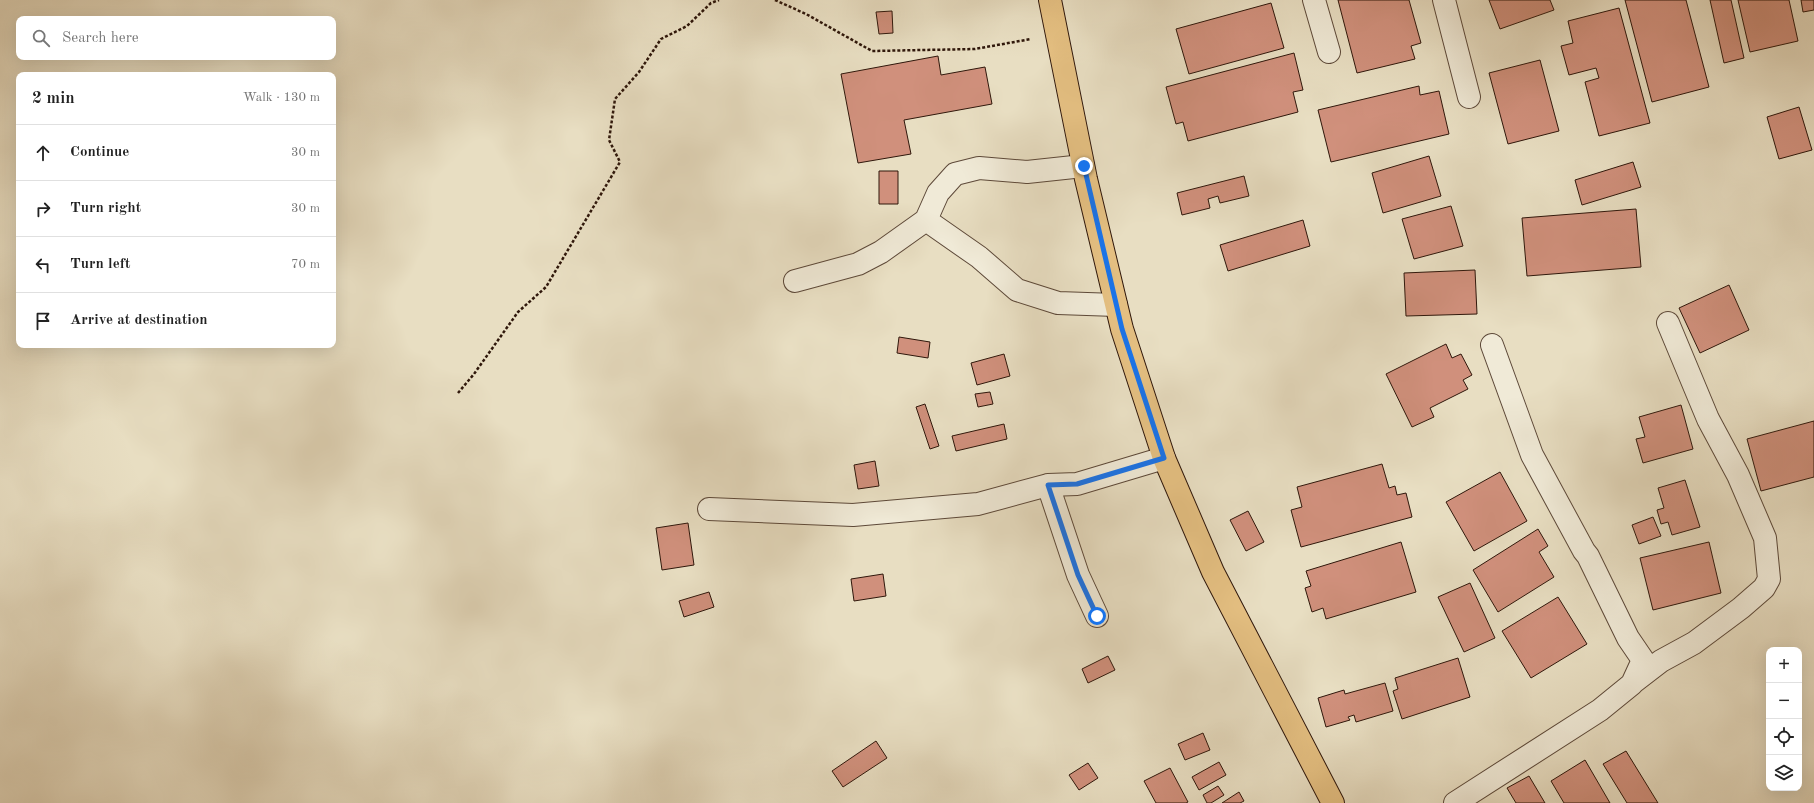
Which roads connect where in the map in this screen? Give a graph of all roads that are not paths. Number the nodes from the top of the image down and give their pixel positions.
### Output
1 (1314, 0) edge
2 (1444, 0) edge
3 (1054, 1) edge
4 (1329, 52) dead end
5 (1469, 97) dead end
6 (1084, 166) junction
7 (926, 220) junction
8 (795, 281) dead end
9 (1116, 305) junction
10 (1668, 323) dead end
11 (1492, 346) dead end
12 (1164, 458) junction
13 (1048, 485) junction
14 (710, 509) dead end
15 (1097, 616) dead end
16 (1632, 684) junction
17 (1333, 803) edge
18 (1455, 803) edge

1 - 4 street
2 - 5 street
3 - 6 main road
6 - 7 street
6 - 9 main road
7 - 8 street
7 - 9 street
9 - 12 main road
10 - 16 street
11 - 16 street
12 - 13 street
12 - 17 main road
13 - 14 street
13 - 15 street
16 - 18 street

